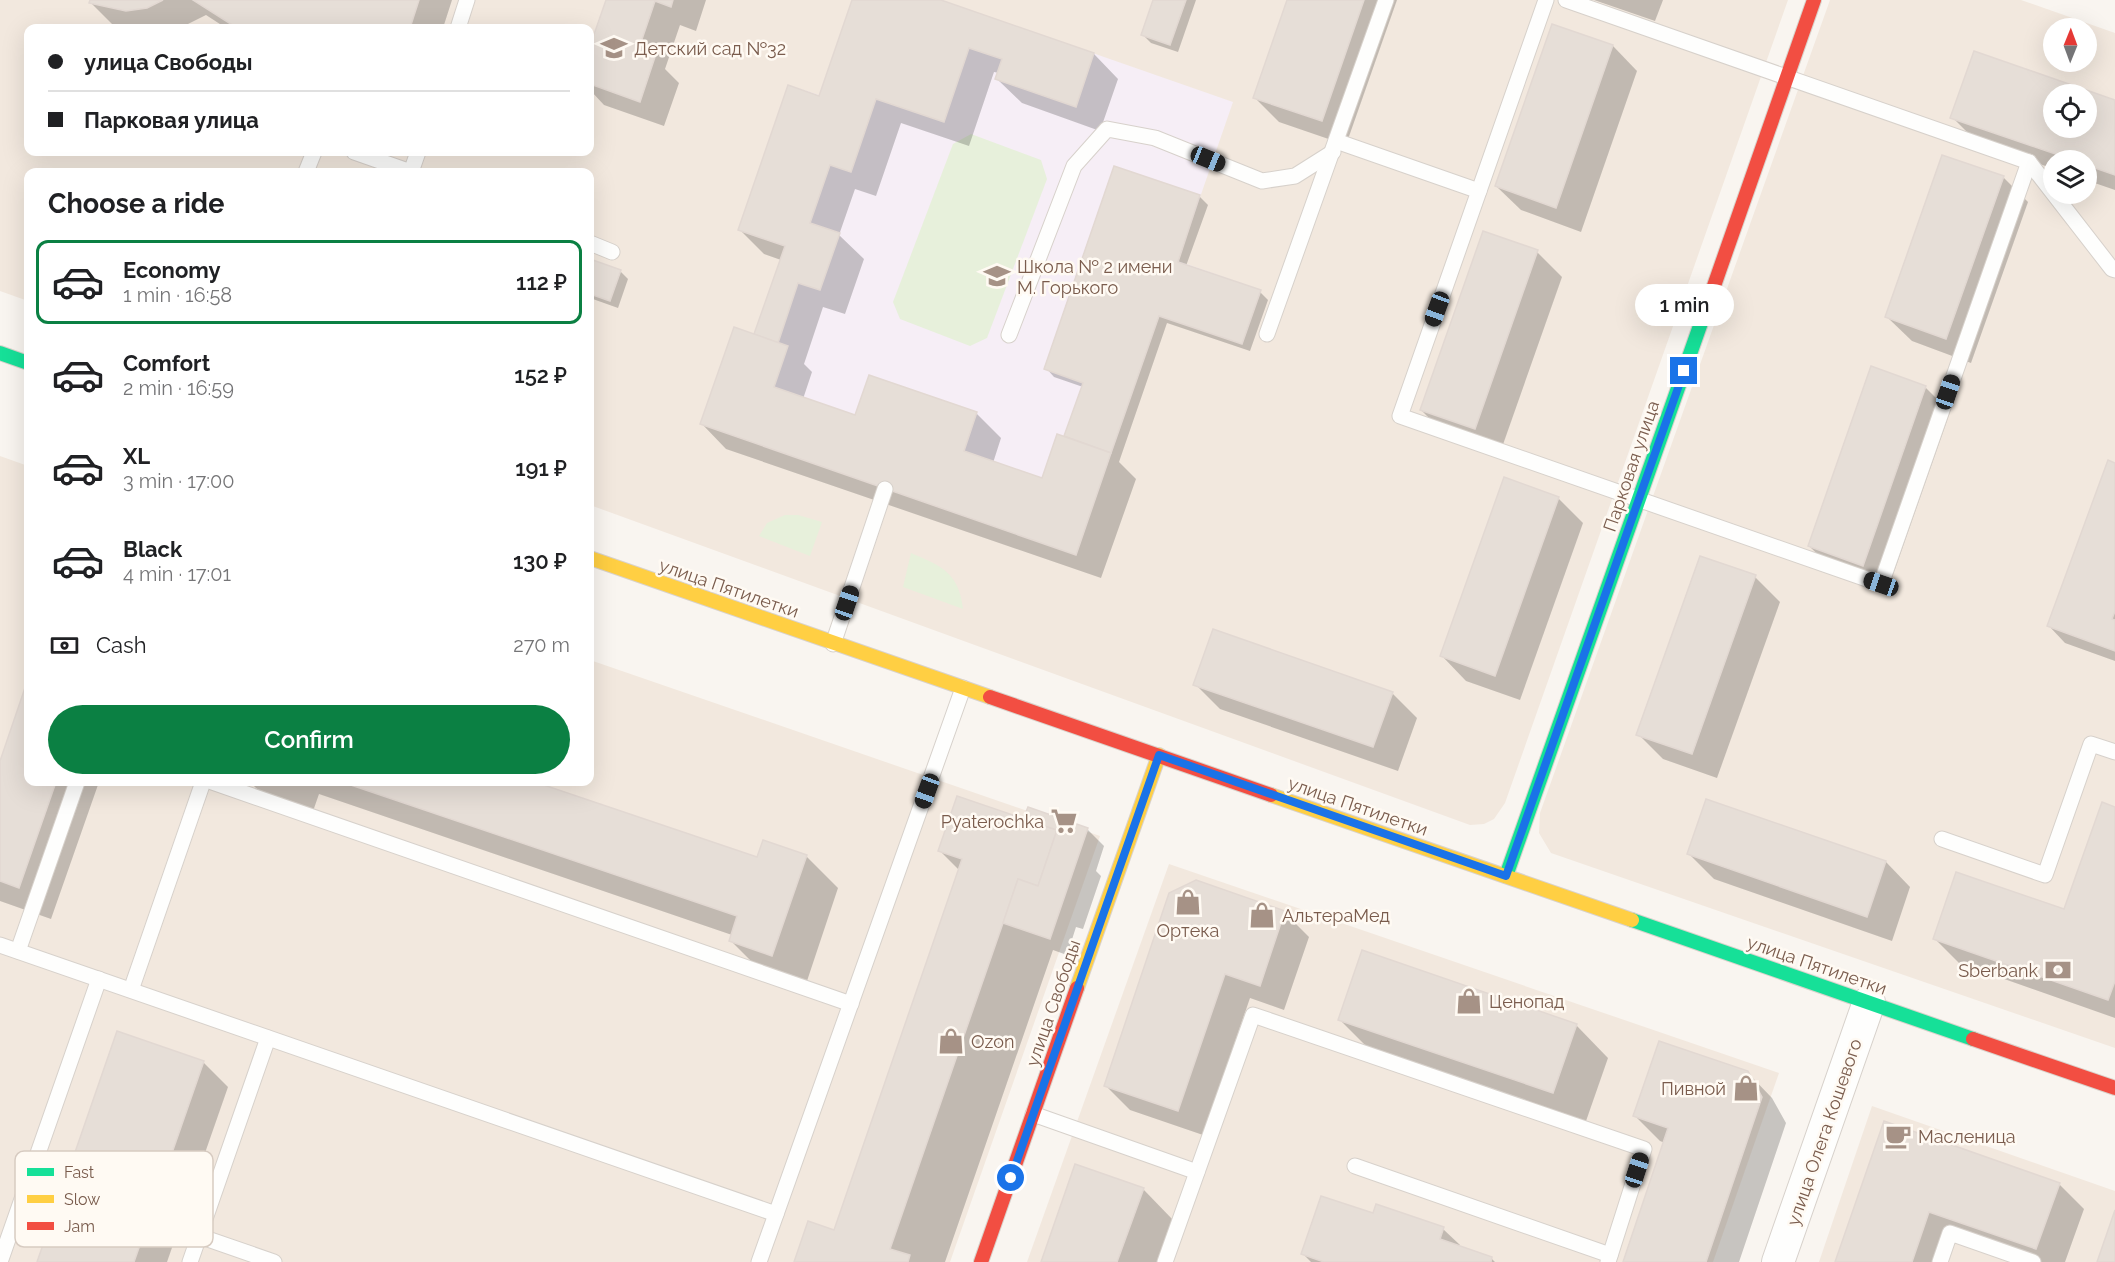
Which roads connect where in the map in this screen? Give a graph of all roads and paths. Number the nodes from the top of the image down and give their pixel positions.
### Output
1 (467, 0) edge
2 (1386, 0) edge
3 (1546, 0) edge
4 (1566, 0) edge
5 (1814, 0) edge
6 (459, 24) edge
7 (1786, 78) junction
8 (1334, 147) junction
9 (365, 156) edge
10 (2029, 162) junction
11 (400, 168) edge
12 (1479, 191) junction
13 (594, 245) edge
14 (612, 252) dead end
15 (2115, 270) edge
16 (1267, 334) dead end
17 (1009, 335) dead end
18 (0, 353) edge
19 (24, 362) edge
20 (885, 489) dead end
21 (1638, 500) junction
22 (594, 559) edge
23 (833, 644) junction
24 (963, 688) junction
25 (2115, 752) edge
26 (1159, 755) junction
27 (76, 786) edge
28 (202, 786) edge
29 (224, 786) edge
30 (1942, 839) dead end
31 (1506, 876) junction
32 (0, 945) edge
33 (18, 951) junction
34 (99, 979) junction
35 (131, 990) junction
36 (1869, 1002) junction
37 (851, 1004) junction
38 (268, 1038) junction
39 (2115, 1088) edge
40 (1033, 1114) junction
41 (39, 1151) edge
42 (1355, 1166) dead end
43 (1197, 1172) junction
44 (213, 1196) edge
45 (776, 1214) junction
46 (15, 1219) edge
47 (213, 1241) edge
48 (195, 1247) edge
49 (1609, 1258) edge
50 (0, 1262) edge
51 (190, 1262) edge
52 (274, 1262) edge
53 (759, 1262) edge
54 (981, 1262) edge
55 (1165, 1262) edge
56 (1778, 1262) edge
57 (1940, 1262) edge
58 (2033, 1262) edge

1 - 6 lane
2 - 8 lane
3 - 12 lane
4 - 7 lane
5 - 7 main road, Парковая улица
7 - 10 lane
7 - 21 main road, Парковая улица
8 - 12 lane
8 - 16 lane
8 - 17 lane
9 - 11 lane
10 - 15 lane
10 - 21 lane
12 - 21 lane
13 - 14 lane
18 - 19 main road
20 - 23 lane
21 - 31 main road, Парковая улица
22 - 23 main road, улица Пятилетки
23 - 24 main road, улица Пятилетки
24 - 26 main road, улица Пятилетки
24 - 37 lane
25 - 30 lane
26 - 31 main road, улица Пятилетки
26 - 40 main road, улица Свободы
27 - 33 lane
28 - 35 lane
29 - 37 lane
31 - 36 main road, улица Пятилетки
32 - 33 lane
33 - 34 lane
34 - 35 lane
34 - 41 lane
35 - 38 lane
36 - 39 main road, улица Пятилетки
36 - 56 street, улица Олега Кошевого
37 - 45 lane
38 - 44 lane
38 - 45 lane
40 - 43 lane
40 - 54 main road, улица Свободы
42 - 49 lane
43 - 49 lane
43 - 55 lane
45 - 53 lane
46 - 50 lane
47 - 52 lane
48 - 51 lane
57 - 58 lane

